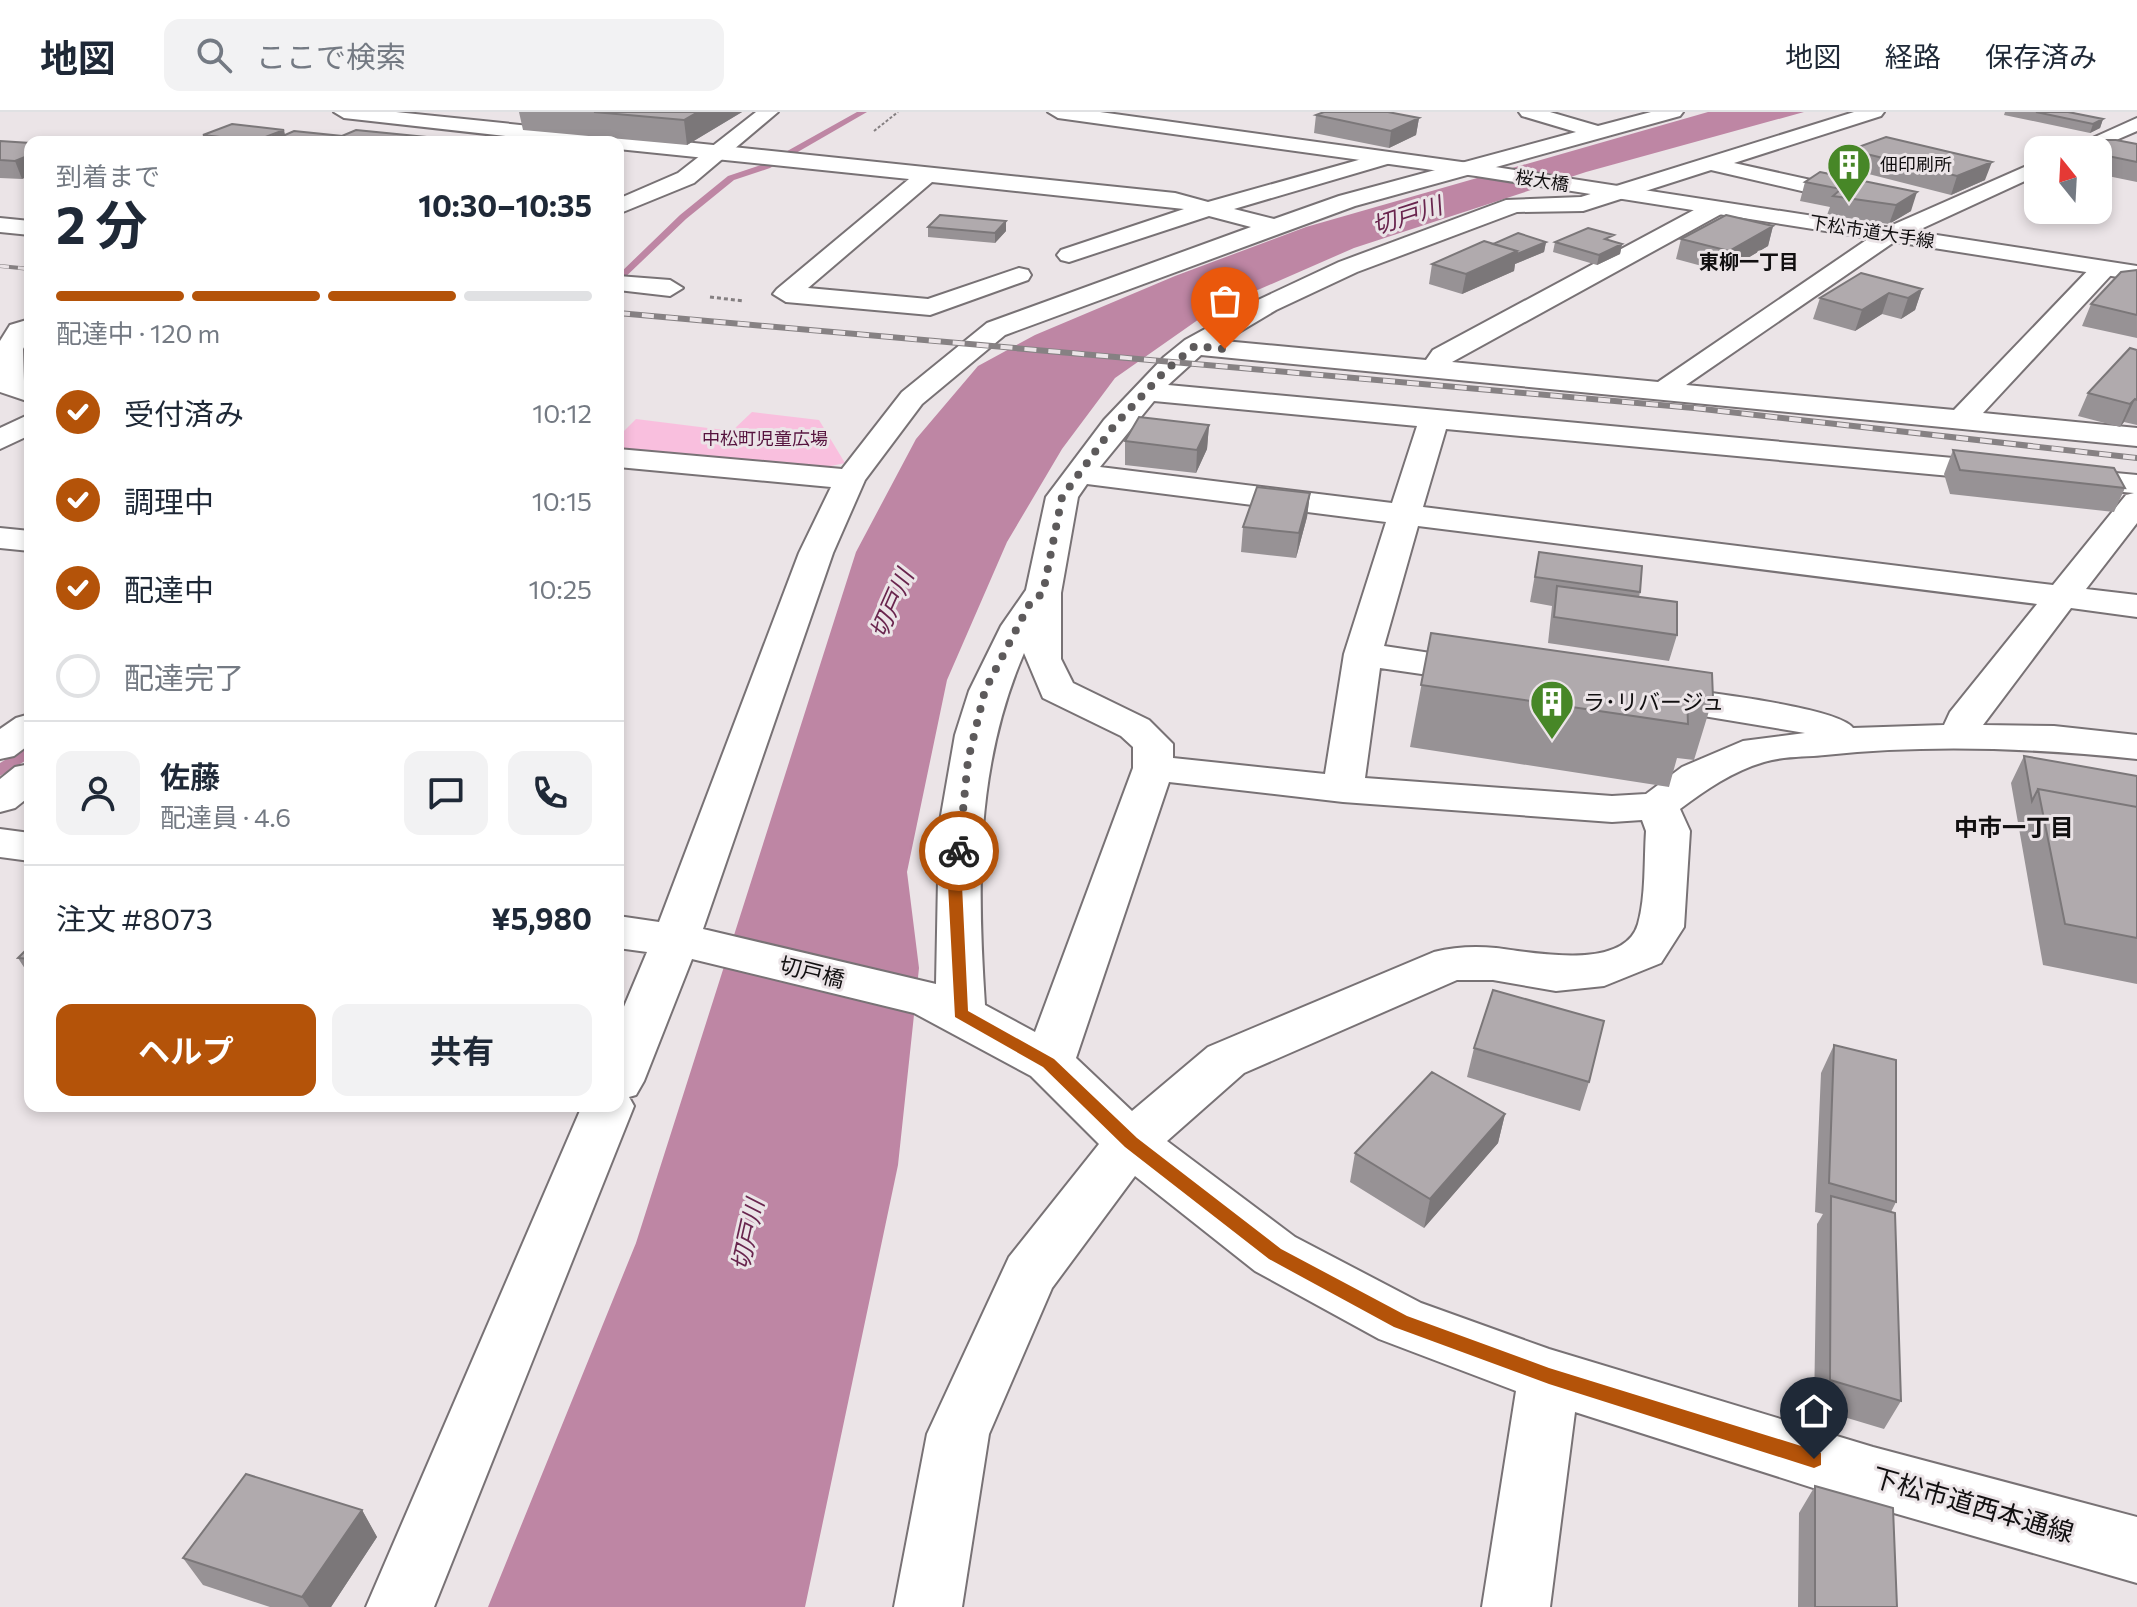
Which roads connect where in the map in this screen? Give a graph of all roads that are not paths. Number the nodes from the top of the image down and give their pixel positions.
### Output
1 (344, 112) edge
2 (768, 112) edge
3 (1058, 112) edge
4 (1529, 112) edge
5 (1673, 112) edge
6 (1874, 112) edge
7 (2137, 124) edge
8 (1596, 132) junction
9 (520, 136) edge
10 (2112, 138) edge
11 (624, 143) edge
12 (719, 153) junction
13 (1387, 158) junction
14 (1710, 164) junction
15 (1468, 169) junction
16 (2024, 173) edge
17 (927, 175) junction
18 (1614, 192) junction
19 (624, 204) edge
20 (1715, 208) junction
21 (1208, 209) junction
22 (1931, 214) junction
23 (0, 225) edge
24 (1273, 226) junction
25 (24, 227) edge
26 (1889, 235) junction
27 (1069, 255) dead end
28 (2104, 268) junction
29 (2137, 273) edge
30 (1019, 275) dead end
31 (624, 284) edge
32 (670, 288) dead end
33 (24, 329) edge
34 (1195, 346) junction
35 (5, 350) edge
36 (1435, 367) junction
37 (1670, 390) junction
38 (24, 391) edge
39 (1147, 392) junction
40 (1434, 418) junction
41 (1961, 420) junction
42 (24, 426) edge
43 (2137, 437) edge
44 (0, 440) edge
45 (624, 459) edge
46 (1079, 474) junction
47 (850, 479) junction
48 (2137, 484) edge
49 (2137, 502) edge
50 (1407, 515) junction
51 (0, 538) edge
52 (24, 540) edge
53 (1043, 593) junction
54 (2065, 595) junction
55 (2137, 606) edge
56 (1363, 654) junction
57 (1517, 677) edge
58 (1610, 691) edge
59 (24, 730) edge
60 (1962, 737) junction
61 (1860, 739) junction
62 (0, 747) edge
63 (2137, 747) edge
64 (1153, 768) junction
65 (24, 781) edge
66 (1343, 789) junction
67 (0, 799) edge
68 (1657, 806) junction
69 (0, 843) edge
70 (24, 846) edge
71 (624, 933) edge
72 (687, 943) junction
73 (944, 1006) junction
74 (1049, 1063) junction
75 (624, 1069) edge
76 (606, 1112) edge
77 (1131, 1142) junction
78 (1549, 1376) junction
79 (2137, 1550) edge
80 (400, 1607) edge
81 (928, 1607) edge
82 (1516, 1607) edge

1 - 9 street
2 - 12 street
3 - 13 street
4 - 8 street
5 - 8 street
6 - 14 street
7 - 10 street
8 - 15 street
11 - 12 street
12 - 17 street
12 - 19 street
13 - 15 street
13 - 21 street
14 - 18 street
14 - 22 street
15 - 18 street, 桜大橋
15 - 24 street
16 - 22 street
17 - 21 street
17 - 30 street
18 - 20 street, 下松市道大手線
18 - 34 street
20 - 26 street, 下松市道大手線
20 - 36 street
21 - 24 street
21 - 27 street
22 - 26 street
23 - 25 street
24 - 47 street
26 - 28 street, 下松市道大手線
26 - 37 street
28 - 29 street, 下松市道大手線
28 - 41 street
31 - 32 street
33 - 35 street
34 - 36 street
34 - 39 street
35 - 38 street
36 - 37 street
37 - 41 street
39 - 40 street
39 - 46 street
40 - 48 street
40 - 50 street
41 - 43 street
42 - 44 street
45 - 47 street
46 - 50 street
46 - 53 street
47 - 72 street
49 - 54 street
50 - 54 street
50 - 56 street
51 - 52 street
53 - 64 street
53 - 73 street
54 - 55 street
54 - 60 street
56 - 57 street
56 - 66 street
58 - 61 street
59 - 62 street
60 - 61 street
60 - 63 street
61 - 68 street
64 - 66 street
64 - 74 street
65 - 67 street
66 - 68 street
68 - 77 street
69 - 70 street
71 - 72 street
72 - 73 street, 切戸橋
72 - 75 street
73 - 74 street, 下松市道西本通線
74 - 77 street, 下松市道西本通線
76 - 80 street
77 - 78 street, 下松市道西本通線
77 - 81 street
78 - 79 street, 下松市道西本通線
78 - 82 street

